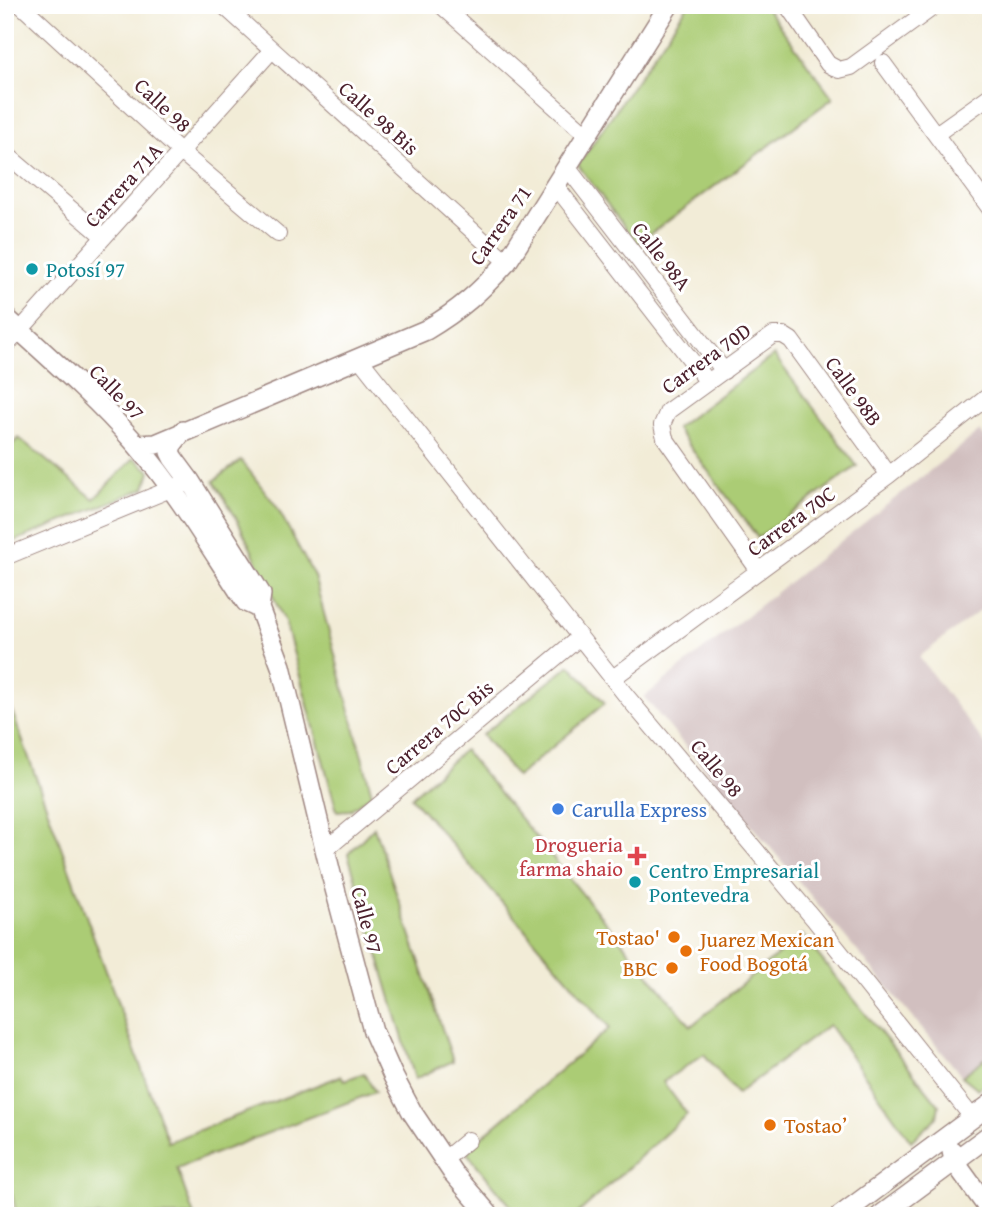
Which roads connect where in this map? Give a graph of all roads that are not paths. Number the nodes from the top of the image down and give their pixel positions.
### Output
1 (21, 5) edge
2 (223, 5) edge
3 (441, 5) edge
4 (787, 5) edge
5 (936, 5) edge
6 (667, 6) edge
7 (272, 50) junction
8 (883, 63) dead end
9 (991, 95) edge
10 (936, 134) junction
11 (587, 135) junction
12 (180, 152) junction
13 (5, 153) edge
14 (567, 167) junction
15 (555, 185) junction
16 (991, 209) edge
17 (278, 234) dead end
18 (104, 237) junction
19 (506, 262) junction
20 (13, 324) edge
21 (783, 335) joint
22 (5, 347) edge
23 (359, 358) junction
24 (724, 370) junction
25 (708, 382) junction
26 (991, 394) edge
27 (183, 431) junction
28 (137, 445) junction
29 (889, 475) junction
30 (190, 481) junction
31 (170, 489) junction
32 (5, 557) edge
33 (759, 571) junction
34 (260, 608) junction
35 (580, 637) junction
36 (613, 678) junction
37 (325, 850) junction
38 (991, 1104) edge
39 (972, 1117) junction
40 (991, 1133) edge
41 (468, 1140) dead end
42 (444, 1160) junction
43 (954, 1161) junction
44 (991, 1212) edge
45 (490, 1216) edge
46 (840, 1216) edge
47 (880, 1216) edge

1 - 12 street, Calle 98
2 - 7 street, Calle 98 Bis
3 - 11 street
4 - 5 street
6 - 11 street, Carrera 71
7 - 12 street, Carrera 71A
7 - 19 street, Calle 98 Bis
8 - 10 street
9 - 10 street
10 - 16 street
11 - 14 street, Carrera 71
12 - 17 street, Calle 98
12 - 18 street, Carrera 71A
13 - 18 street
14 - 15 street, Carrera 71
14 - 24 street, Calle 98A
15 - 19 street, Carrera 71
15 - 25 street, Calle 98A
18 - 20 street, Carrera 71A
19 - 23 street, Carrera 71
20 - 22 street, Carrera 71A
20 - 28 street, Calle 97
21 - 24 street, Carrera 70D
21 - 29 street, Calle 98B
23 - 27 street, Carrera 71
23 - 35 street, Calle 98
24 - 25 street, Carrera 70D
25 - 33 street, Carrera 70D
26 - 29 street, Carrera 70C
27 - 28 street, Carrera 71
27 - 30 street, Calle 97
28 - 31 street, Calle 97
29 - 33 street, Carrera 70C
30 - 31 street
30 - 34 street, Calle 97
31 - 32 street
31 - 34 street, Calle 97
33 - 36 street, Carrera 70C
34 - 37 street, Calle 97
35 - 36 street, Calle 98
35 - 37 street, Carrera 70C Bis
36 - 39 street, Calle 98
37 - 42 street, Calle 97
38 - 39 street
39 - 43 street
39 - 46 street
40 - 43 street
41 - 42 street
42 - 45 street, Calle 97
43 - 44 street
43 - 47 street

